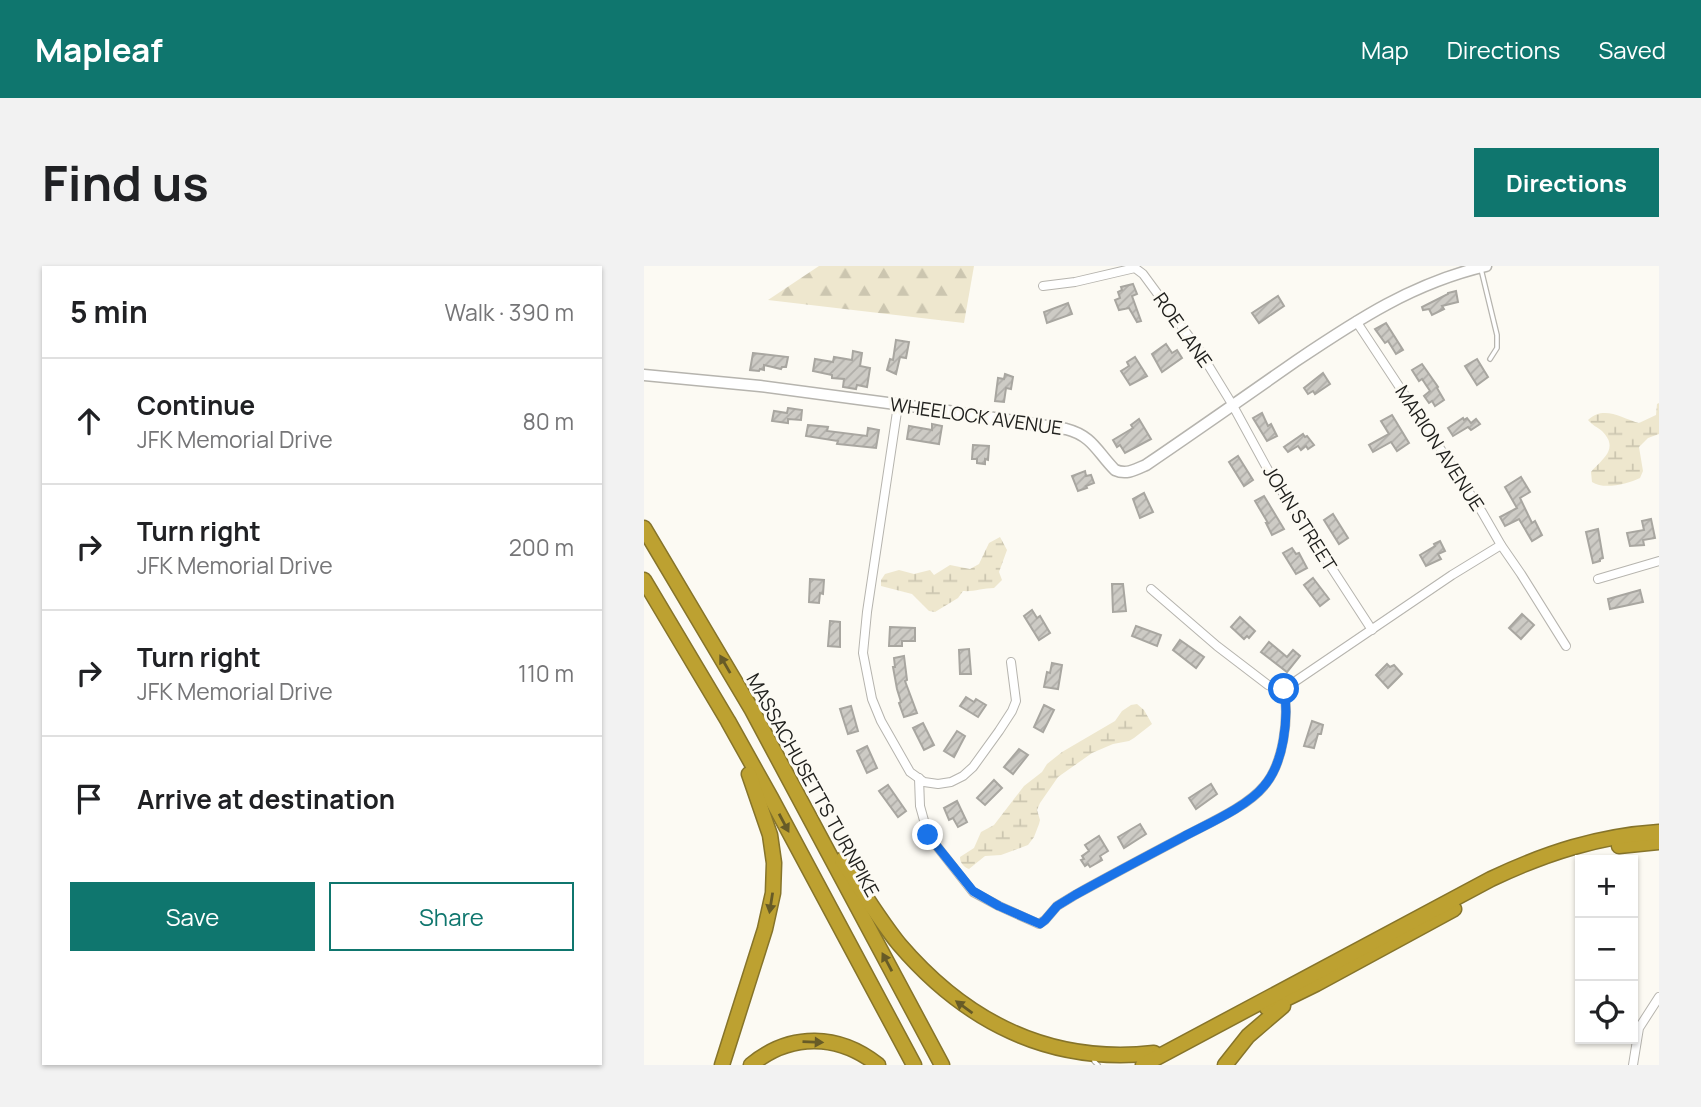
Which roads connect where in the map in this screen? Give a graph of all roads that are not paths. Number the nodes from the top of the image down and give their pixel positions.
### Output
1 (1483, 267) edge
2 (1043, 286) dead end
3 (1356, 321) junction
4 (1490, 359) dead end
5 (644, 375) edge
6 (1232, 404) junction
7 (898, 405) junction
8 (644, 528) edge
9 (1501, 545) junction
10 (1659, 561) edge
11 (1598, 579) dead end
12 (644, 580) edge
13 (1151, 589) dead end
14 (1371, 630) junction
15 (1566, 646) dead end
16 (1012, 662) dead end
17 (1284, 689) junction
18 (728, 721) junction
19 (782, 766) junction
20 (919, 778) junction
21 (1659, 832) edge
22 (1659, 842) edge
23 (1316, 984) junction
24 (1658, 998) edge
25 (1188, 1040) junction
26 (1096, 1063) edge
27 (722, 1065) edge
28 (751, 1065) edge
29 (878, 1065) edge
30 (914, 1065) edge
31 (943, 1065) edge
32 (1143, 1065) edge
33 (1162, 1065) edge
34 (1225, 1065) edge
35 (1633, 1065) edge

1 - 3 street, WHEELOCK AVENUE
1 - 4 lane
2 - 6 street, ROE LANE
3 - 6 street, WHEELOCK AVENUE
3 - 9 street, MARION AVENUE
5 - 7 street, WHEELOCK AVENUE
6 - 7 street, WHEELOCK AVENUE
6 - 14 street, JOHN STREET
7 - 20 street
19 -> 8 highway, MASSACHUSETTS TURNPIKE
9 - 14 street
9 - 15 street, MARION AVENUE
10 - 11 street
12 - 18 highway
13 - 17 street
14 - 17 street
16 - 20 street
17 - 20 street
18 -> 27 highway
18 -> 30 highway
26 -> 19 highway
31 -> 19 highway, MASSACHUSETTS TURNPIKE
21 - 25 highway
22 - 23 highway
23 - 33 highway
23 - 34 highway
24 - 35 street
25 - 26 highway
25 - 32 highway
28 -> 29 highway

